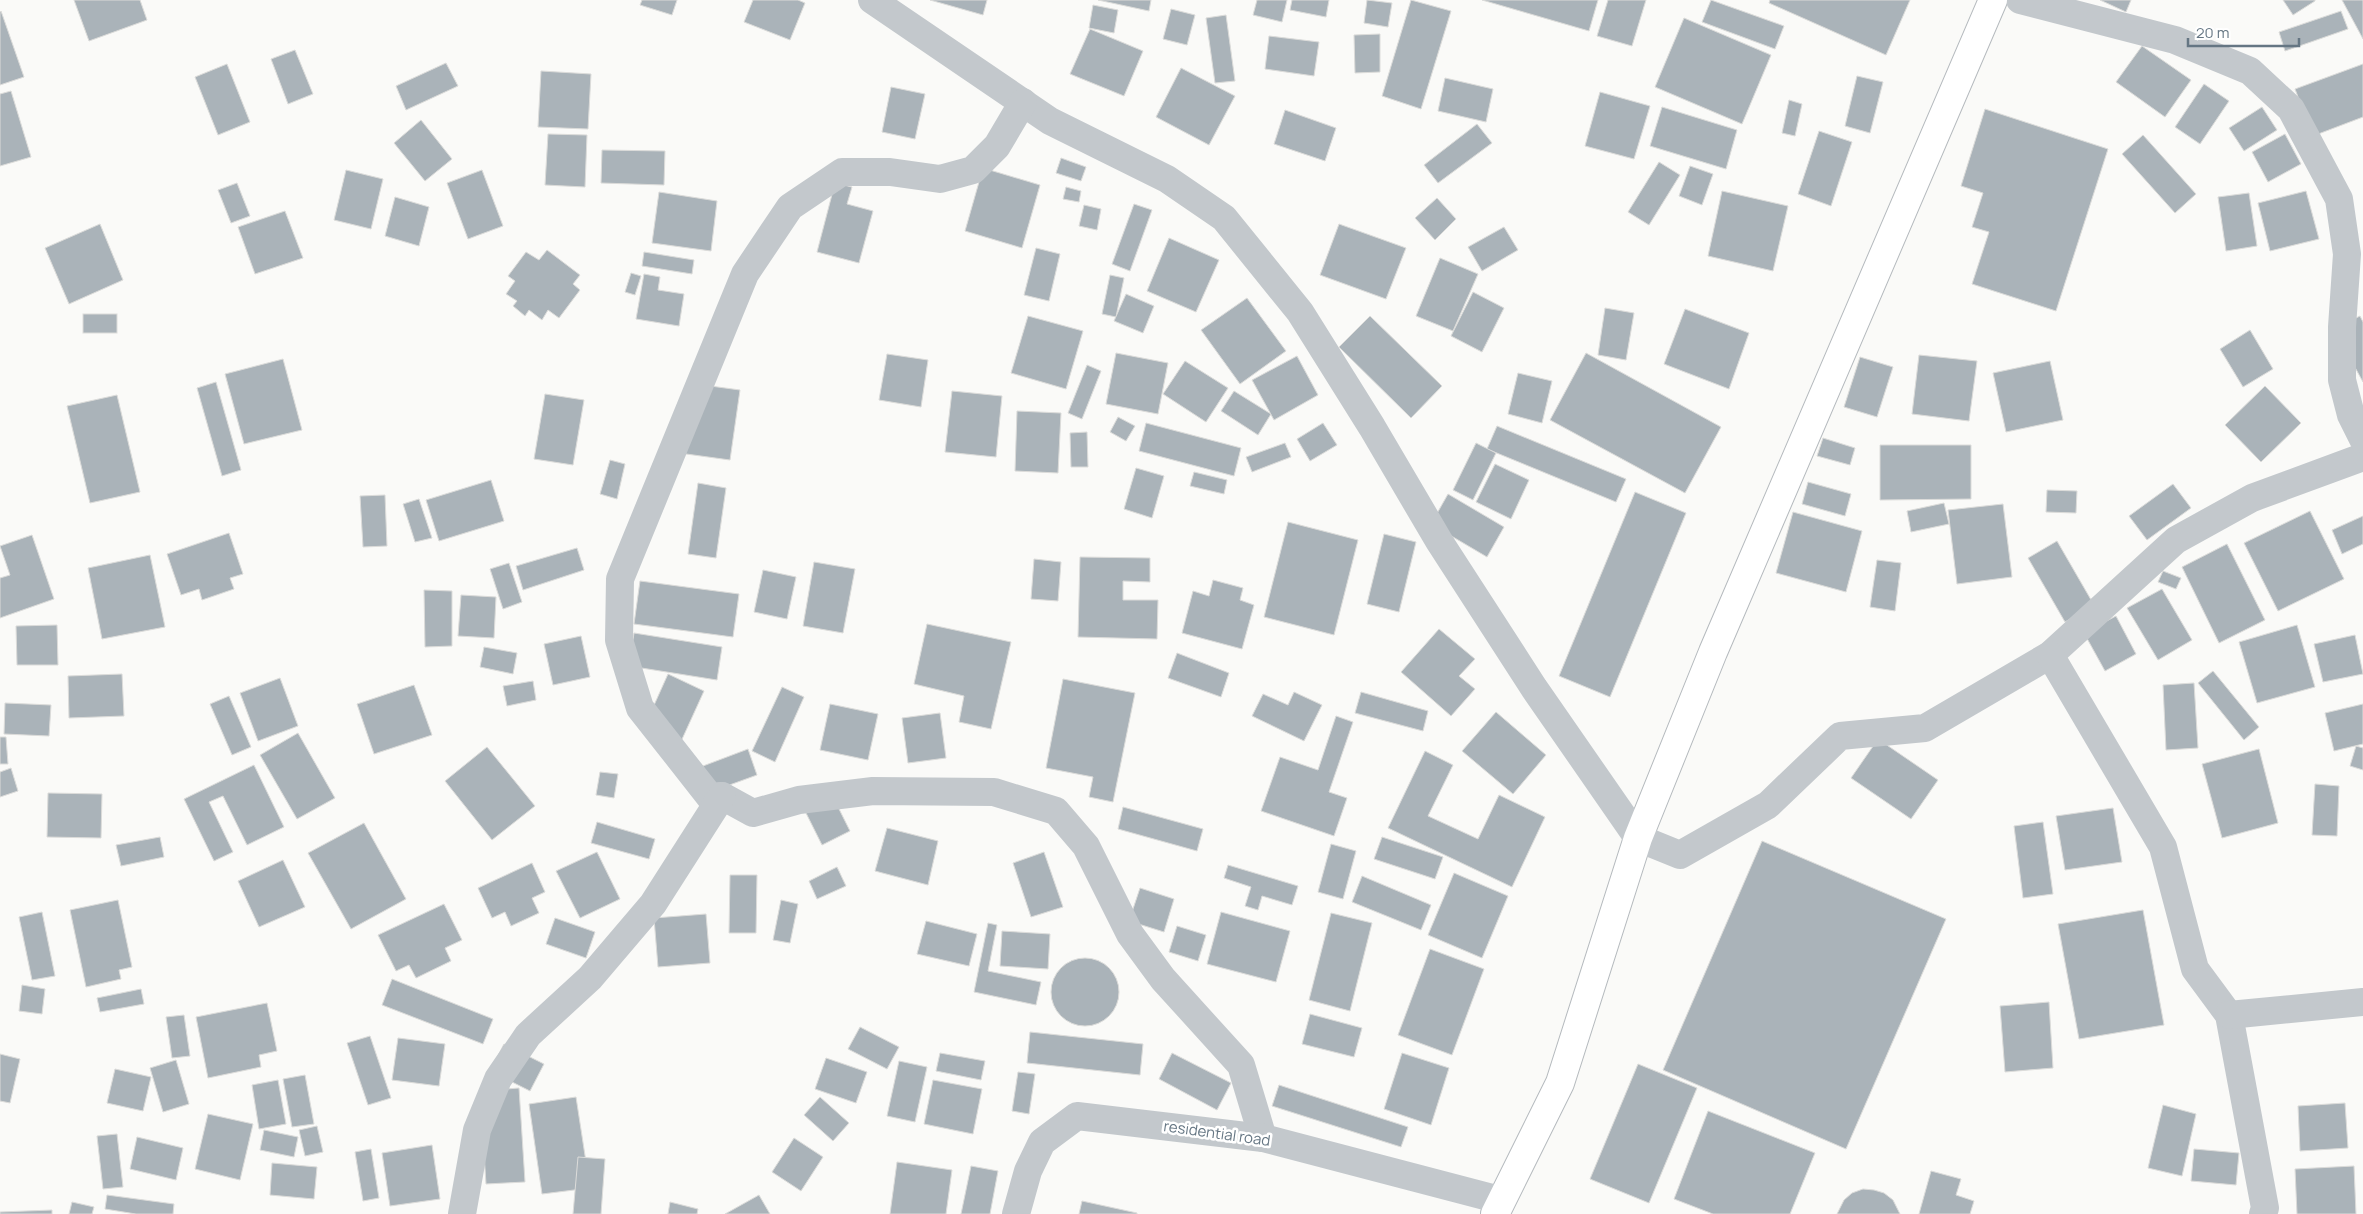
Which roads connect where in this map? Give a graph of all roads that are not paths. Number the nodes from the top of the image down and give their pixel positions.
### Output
1 (872, 0) edge
2 (1993, 0) edge
3 (2020, 0) edge
4 (1023, 102) junction
5 (1861, 308) junction
6 (2363, 439) edge
7 (2363, 457) edge
8 (2050, 655) junction
9 (722, 796) junction
10 (1638, 838) junction
11 (2363, 1002) edge
12 (1584, 1009) junction
13 (2229, 1015) junction
14 (1263, 1138) junction
15 (1499, 1209) edge
16 (462, 1214) edge
17 (1016, 1214) edge
18 (2263, 1214) edge

1 - 4 street
2 - 5 main road
3 - 6 street
4 - 9 street
4 - 10 street
5 - 10 main road
5 - 12 street
7 - 8 street
8 - 10 street
8 - 13 street
9 - 14 street
9 - 16 street
10 - 12 main road
11 - 13 street
12 - 15 main road
13 - 18 street
14 - 15 street, residential road
14 - 17 street, residential road

